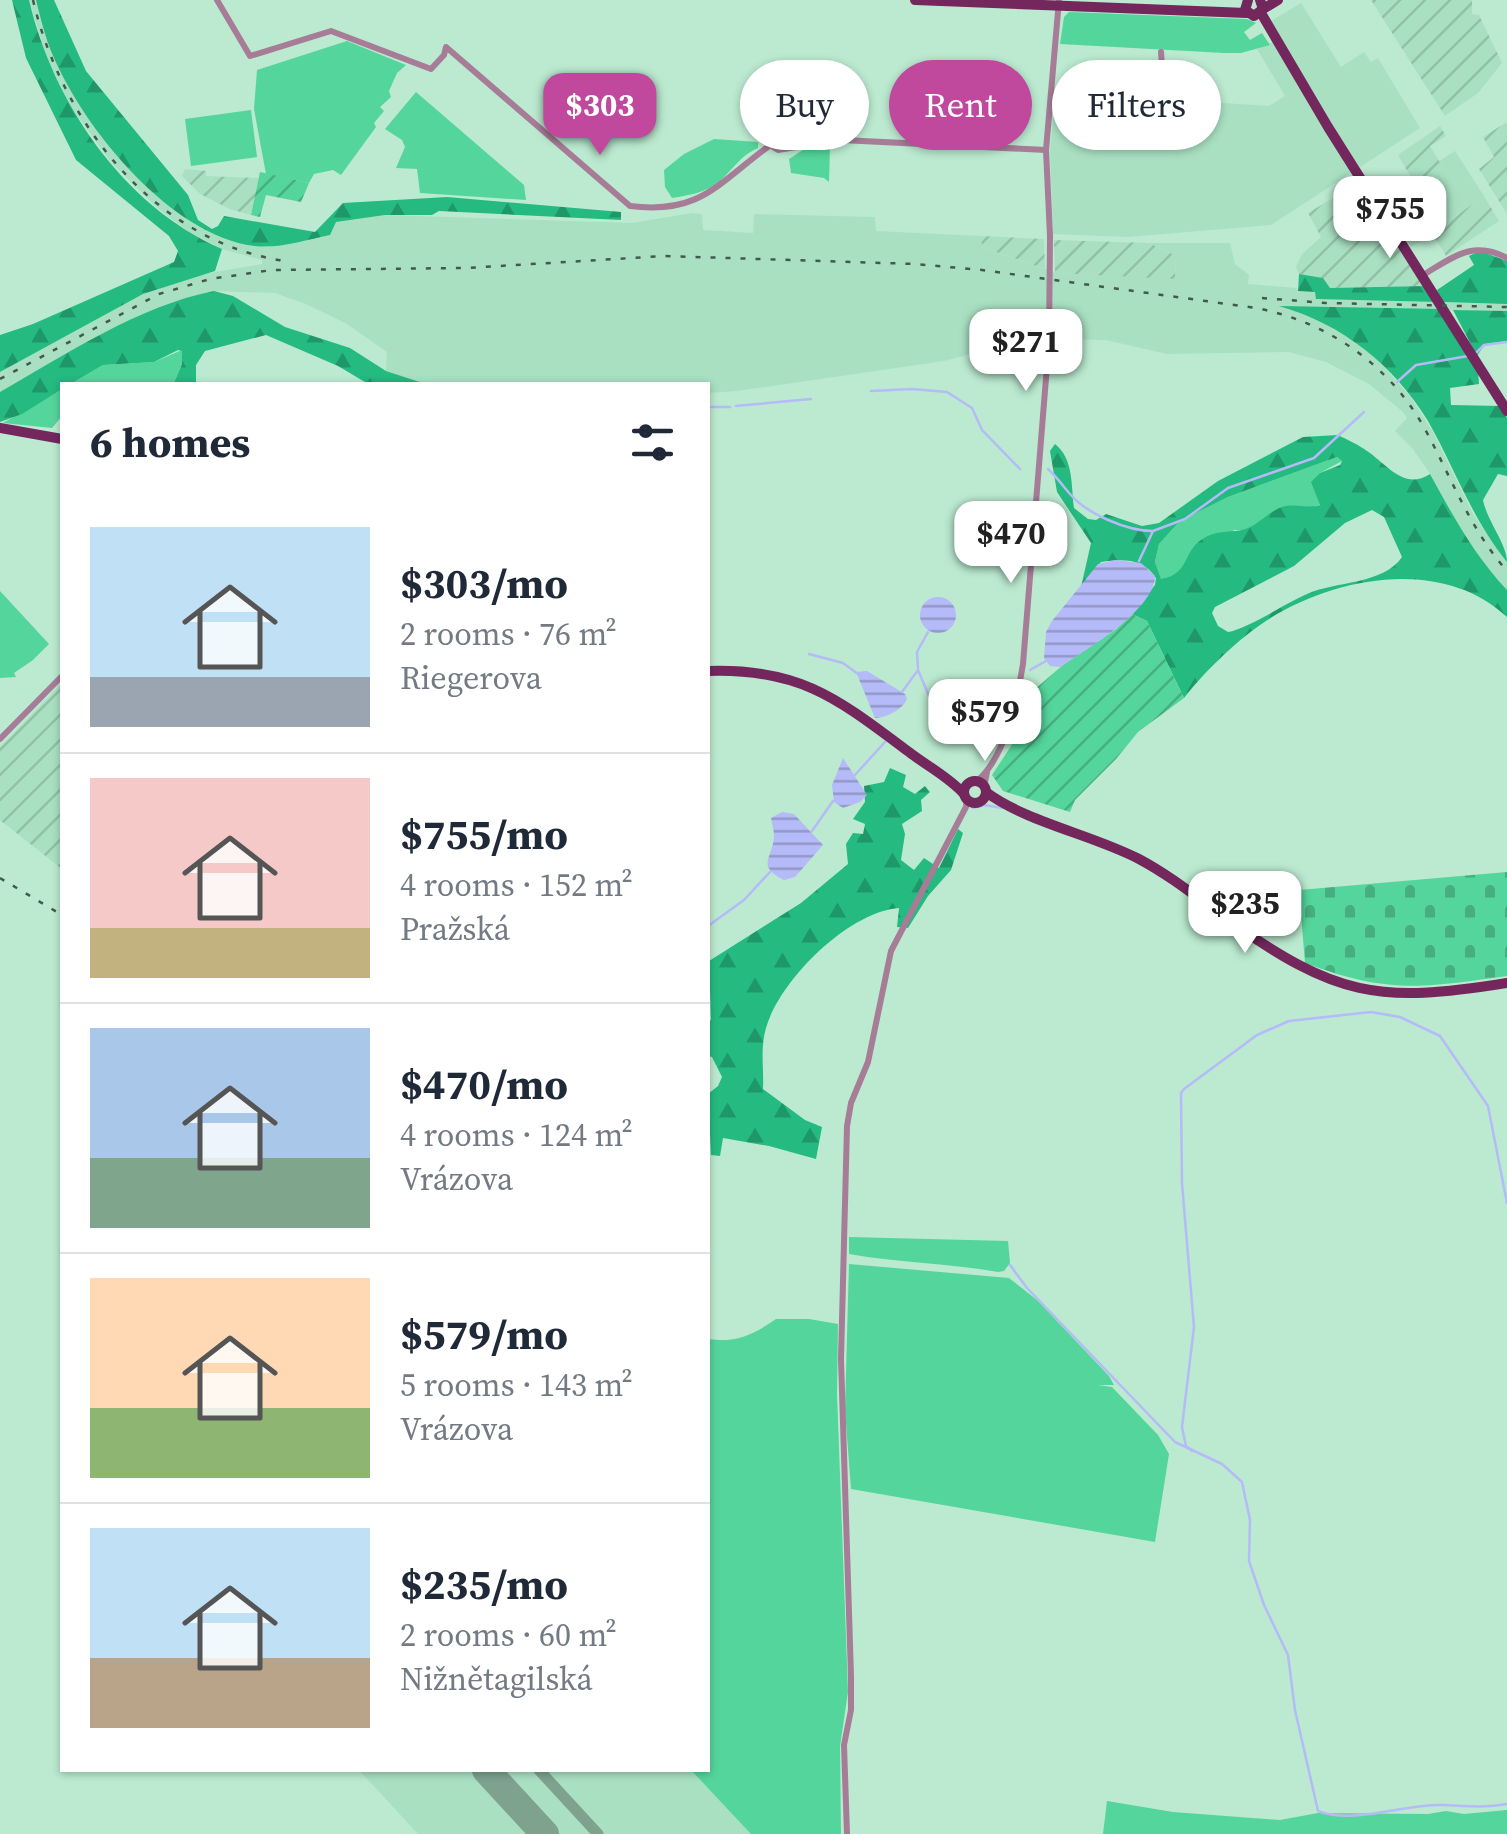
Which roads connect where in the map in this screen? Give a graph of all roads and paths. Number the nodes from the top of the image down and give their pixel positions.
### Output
1 (218, 0) edge
2 (915, 0) edge
3 (1278, 0) edge
4 (1058, 2) edge
5 (1257, 6) edge
6 (1161, 52) dead end
7 (1162, 60) edge
8 (869, 141) edge
9 (764, 150) edge
10 (1046, 150) junction
11 (1507, 258) edge
12 (1423, 275) junction
13 (1507, 411) edge
14 (0, 428) edge
15 (60, 438) edge
16 (710, 671) edge
17 (60, 678) edge
18 (0, 739) edge
19 (974, 794) junction
20 (1507, 984) edge
21 (847, 1834) edge

1 - 9 street
2 - 4 main road
3 - 5 main road
4 - 5 main road
4 - 10 street
5 - 12 main road
6 - 7 street
8 - 10 street
10 - 19 street
11 - 12 street
12 - 13 main road
14 - 15 main road
16 - 19 main road
17 - 18 street
19 - 20 main road
19 - 21 street

